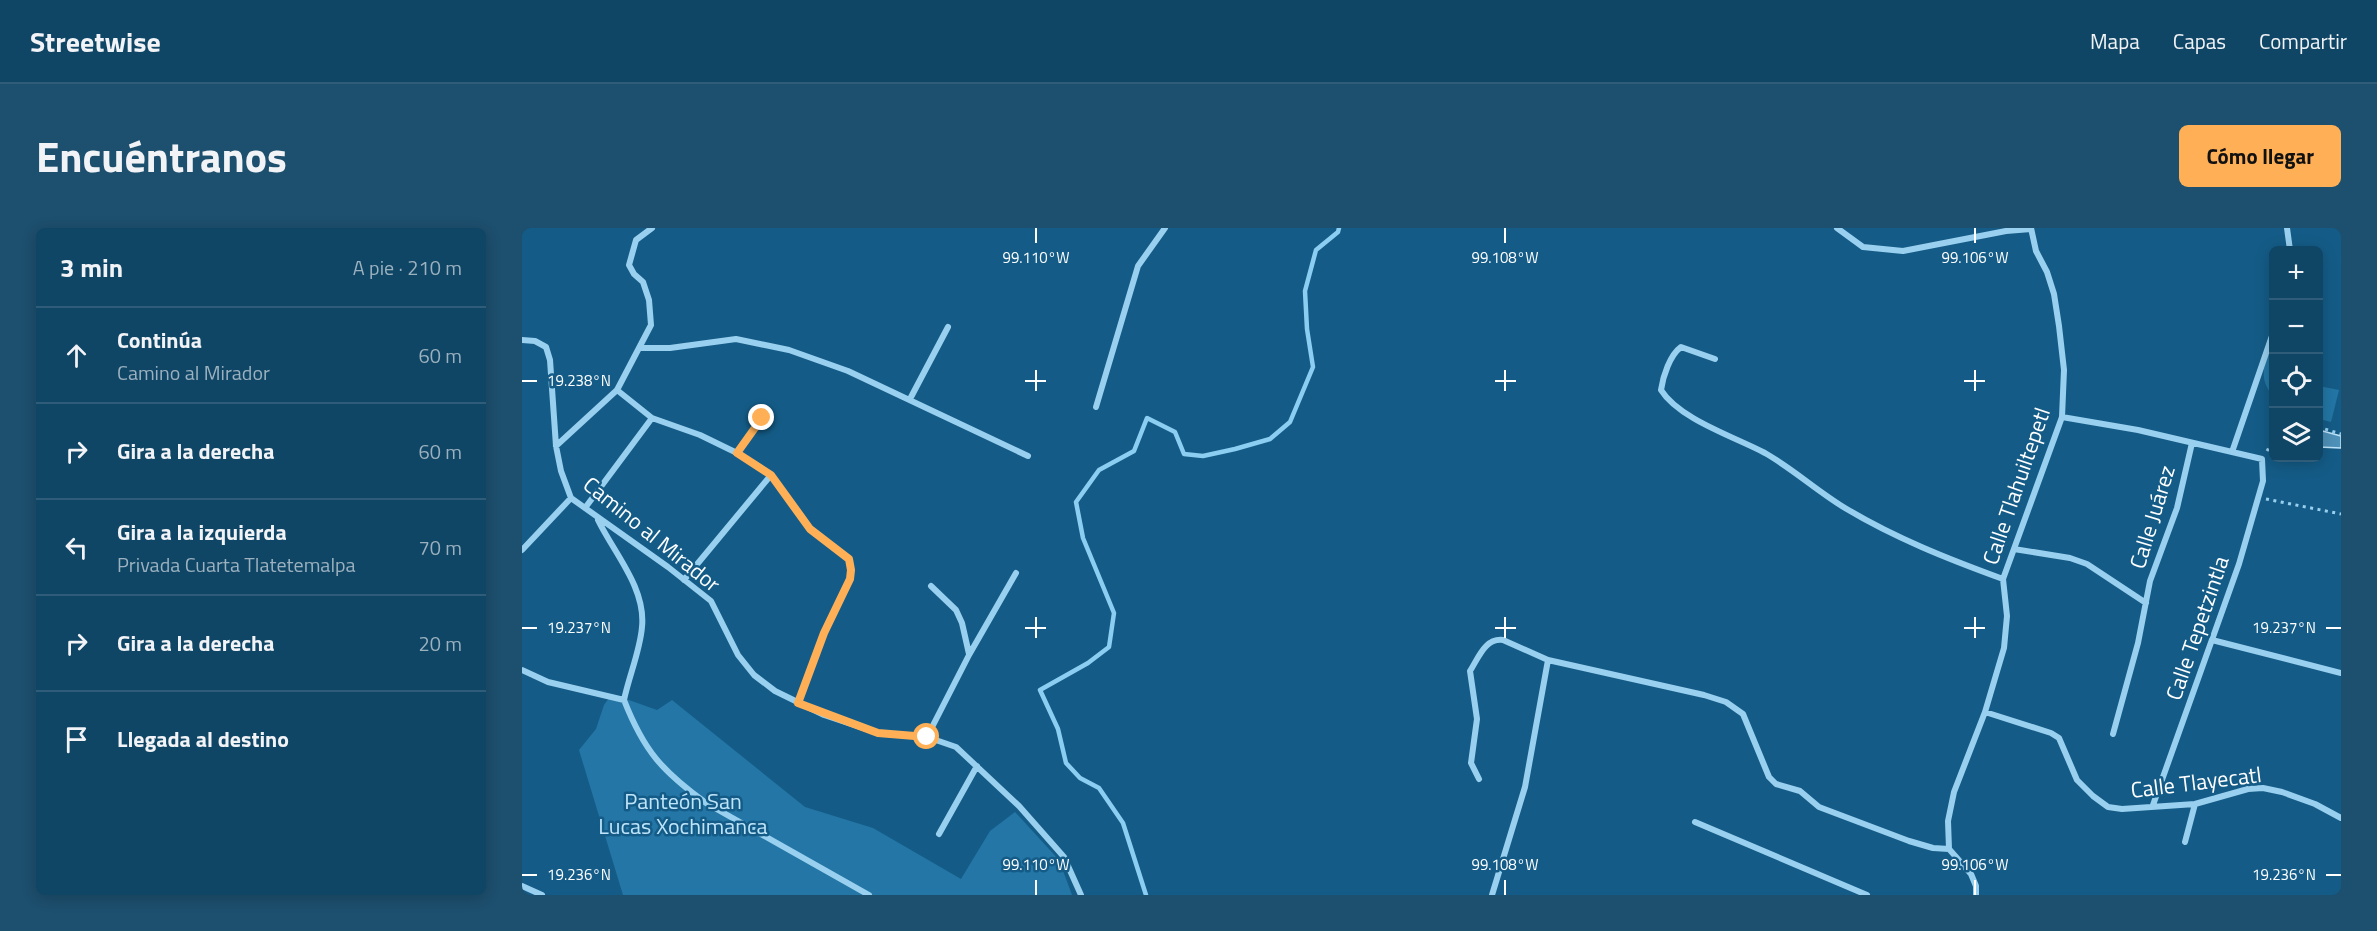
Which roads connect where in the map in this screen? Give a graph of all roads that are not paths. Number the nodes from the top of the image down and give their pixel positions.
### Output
1 (652, 228) edge
2 (1165, 228) edge
3 (1838, 228) edge
4 (2287, 228) edge
5 (2031, 229) edge
6 (2289, 246) edge
7 (948, 327) dead end
8 (522, 340) edge
9 (2269, 345) edge
10 (640, 348) junction
11 (1715, 358) dead end
12 (617, 390) junction
13 (910, 399) junction
14 (1096, 407) dead end
15 (2062, 417) junction
16 (652, 418) junction
17 (762, 418) dead end
18 (2192, 442) junction
19 (555, 446) junction
20 (2232, 452) junction
21 (737, 453) junction
22 (1028, 456) dead end
23 (771, 475) junction
24 (571, 498) junction
25 (585, 508) junction
26 (598, 519) junction
27 (2014, 549) junction
28 (522, 550) edge
29 (1016, 573) dead end
30 (2003, 579) junction
31 (684, 580) junction
32 (931, 586) dead end
33 (2146, 603) junction
34 (2212, 640) junction
35 (969, 655) junction
36 (1548, 660) junction
37 (522, 670) edge
38 (2341, 673) edge
39 (624, 700) junction
40 (798, 703) junction
41 (1985, 712) junction
42 (2113, 734) dead end
43 (927, 737) junction
44 (977, 766) junction
45 (1479, 778) dead end
46 (2195, 804) junction
47 (2153, 805) junction
48 (2341, 818) edge
49 (1695, 822) dead end
50 (939, 834) dead end
51 (2185, 842) dead end
52 (1949, 849) junction
53 (522, 886) edge
54 (541, 895) edge
55 (869, 895) edge
56 (1081, 895) edge
57 (1492, 895) edge
58 (1867, 895) edge
59 (1976, 895) edge

1 - 10 street
2 - 14 street
3 - 5 street
4 - 6 street
5 - 15 street, Calle Tlahuiltepetl
7 - 13 street
8 - 19 street, Camino al Mirador
9 - 20 street
10 - 12 street
10 - 13 street
11 - 30 street
12 - 16 street
12 - 19 street
13 - 22 street
15 - 18 street
15 - 27 street, Calle Tlahuiltepetl
16 - 21 street
16 - 25 street
17 - 21 street
18 - 20 street
18 - 33 street, Calle Juárez
19 - 24 street, Camino al Mirador
20 - 34 street, Calle Tepetzintla
21 - 23 street
23 - 31 street
23 - 40 street
24 - 25 street, Camino al Mirador
24 - 28 street
25 - 26 street, Camino al Mirador
26 - 31 street, Camino al Mirador
26 - 39 street
27 - 30 street, Calle Tlahuiltepetl
27 - 33 street, Calle Juárez
29 - 35 street
30 - 41 street, Calle Tlahuiltepetl
31 - 40 street, Camino al Mirador
32 - 35 street
33 - 42 street, Calle Juárez
34 - 38 street
34 - 47 street, Calle Tepetzintla
35 - 43 street
36 - 45 street
36 - 52 street
36 - 57 street
37 - 39 street
39 - 55 street
40 - 43 street, Camino al Mirador
41 - 47 street, Calle Tlayecatl
41 - 52 street, Calle Tlahuiltepetl
43 - 44 street, Camino al Mirador
44 - 50 street
44 - 56 street, Camino al Mirador
46 - 47 street, Calle Tlayecatl
46 - 48 street, Calle Tlayecatl
46 - 51 street
49 - 58 street
52 - 59 street
53 - 54 street

